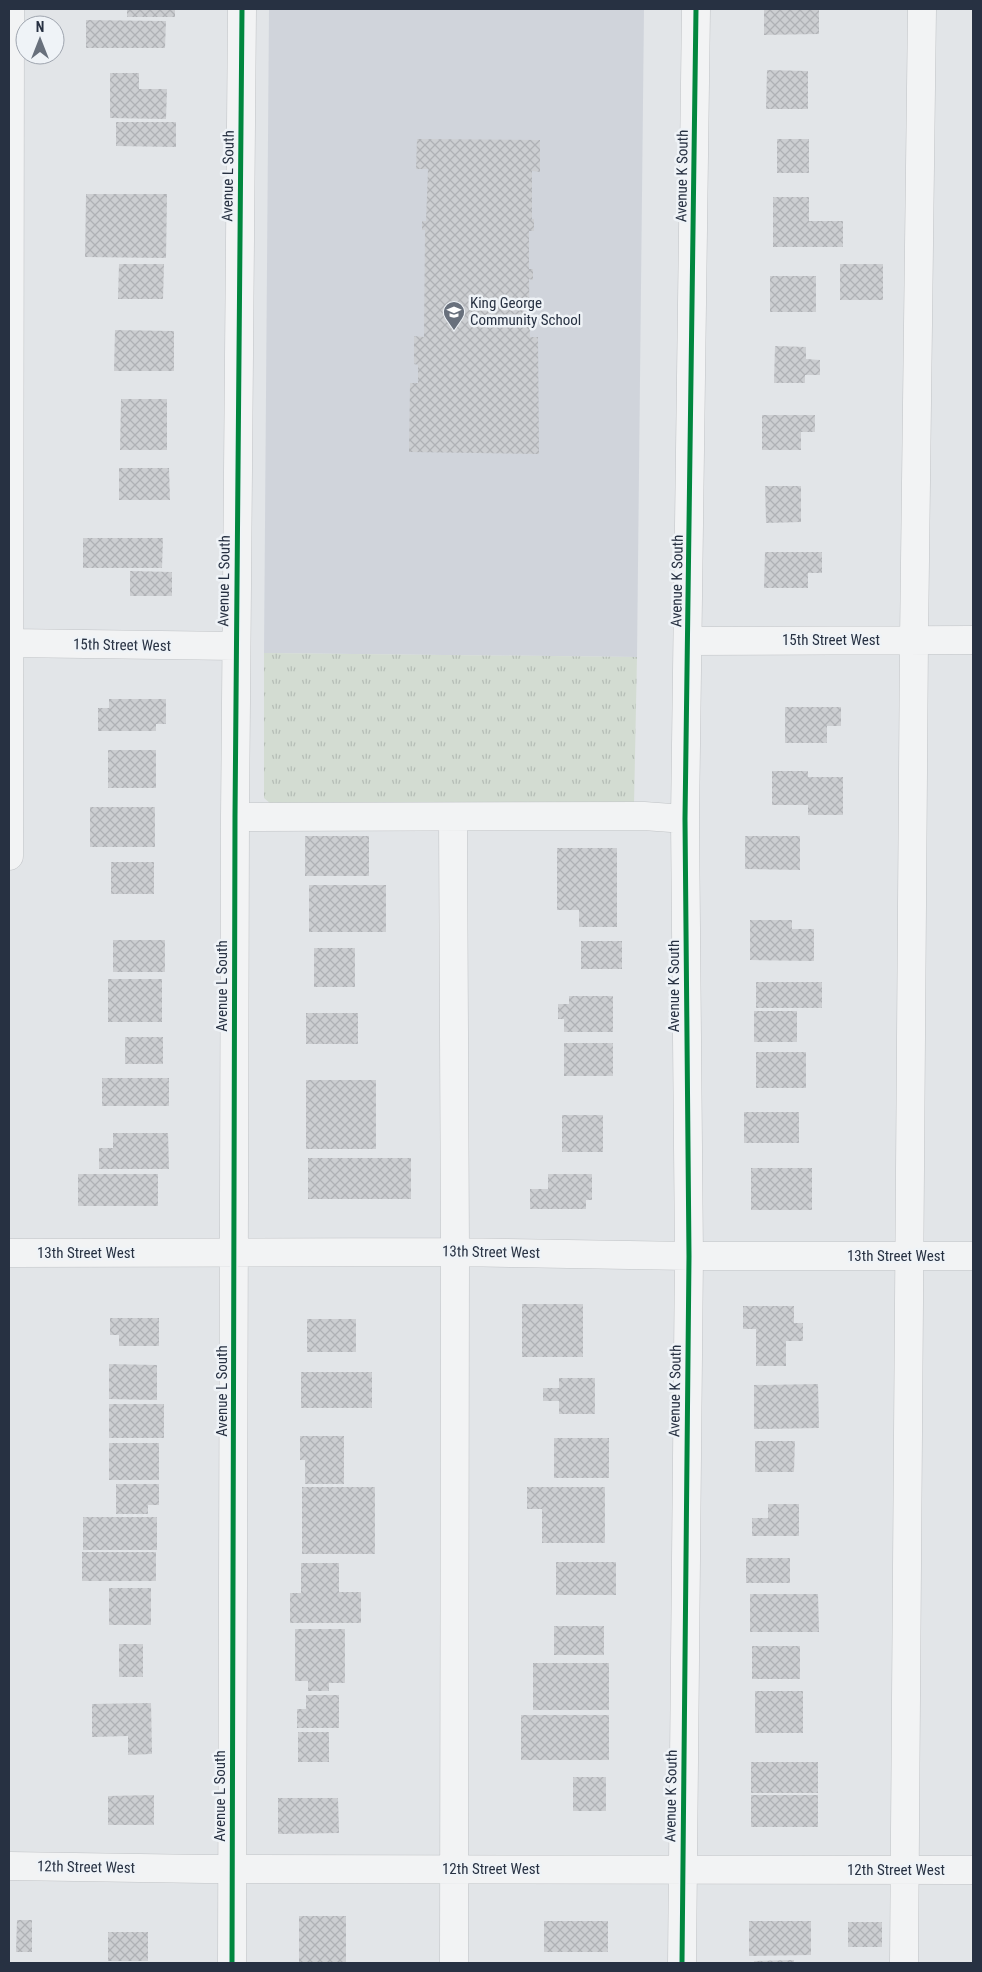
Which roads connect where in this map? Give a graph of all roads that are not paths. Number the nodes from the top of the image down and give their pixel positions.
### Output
1 (10, 9) edge
2 (242, 9) edge
3 (696, 9) edge
4 (922, 9) edge
5 (914, 640) junction
6 (973, 640) edge
7 (689, 641) junction
8 (9, 643) edge
9 (236, 646) junction
10 (235, 817) junction
11 (453, 817) junction
12 (685, 819) junction
13 (9, 856) edge
14 (455, 1252) junction
15 (9, 1253) edge
16 (234, 1253) junction
17 (689, 1256) junction
18 (909, 1256) junction
19 (973, 1256) edge
20 (9, 1866) edge
21 (233, 1869) junction
22 (453, 1869) junction
23 (682, 1870) junction
24 (904, 1870) junction
25 (973, 1870) edge
26 (232, 1963) edge
27 (454, 1963) edge
28 (682, 1963) edge
29 (904, 1963) edge

1 - 8 street
2 - 9 street, Avenue L South
3 - 7 street, Avenue K South
4 - 5 street
5 - 6 street, 15th Street West
5 - 7 street, 15th Street West
5 - 18 street
7 - 12 street, Avenue K South
8 - 9 street, 15th Street West
8 - 13 street
9 - 10 street, Avenue L South
10 - 11 street
10 - 16 street, Avenue L South
11 - 12 street
11 - 14 street
12 - 17 street, Avenue K South
14 - 16 street, 13th Street West
14 - 17 street, 13th Street West
14 - 22 street
15 - 16 street, 13th Street West
16 - 21 street, Avenue L South
17 - 18 street, 13th Street West
17 - 23 street, Avenue K South
18 - 19 street, 13th Street West
18 - 24 street
20 - 21 street, 12th Street West
21 - 22 street, 12th Street West
21 - 26 street, Avenue L South
22 - 23 street, 12th Street West
22 - 27 street
23 - 24 street, 12th Street West
23 - 28 street, Avenue K South
24 - 25 street, 12th Street West
24 - 29 street

